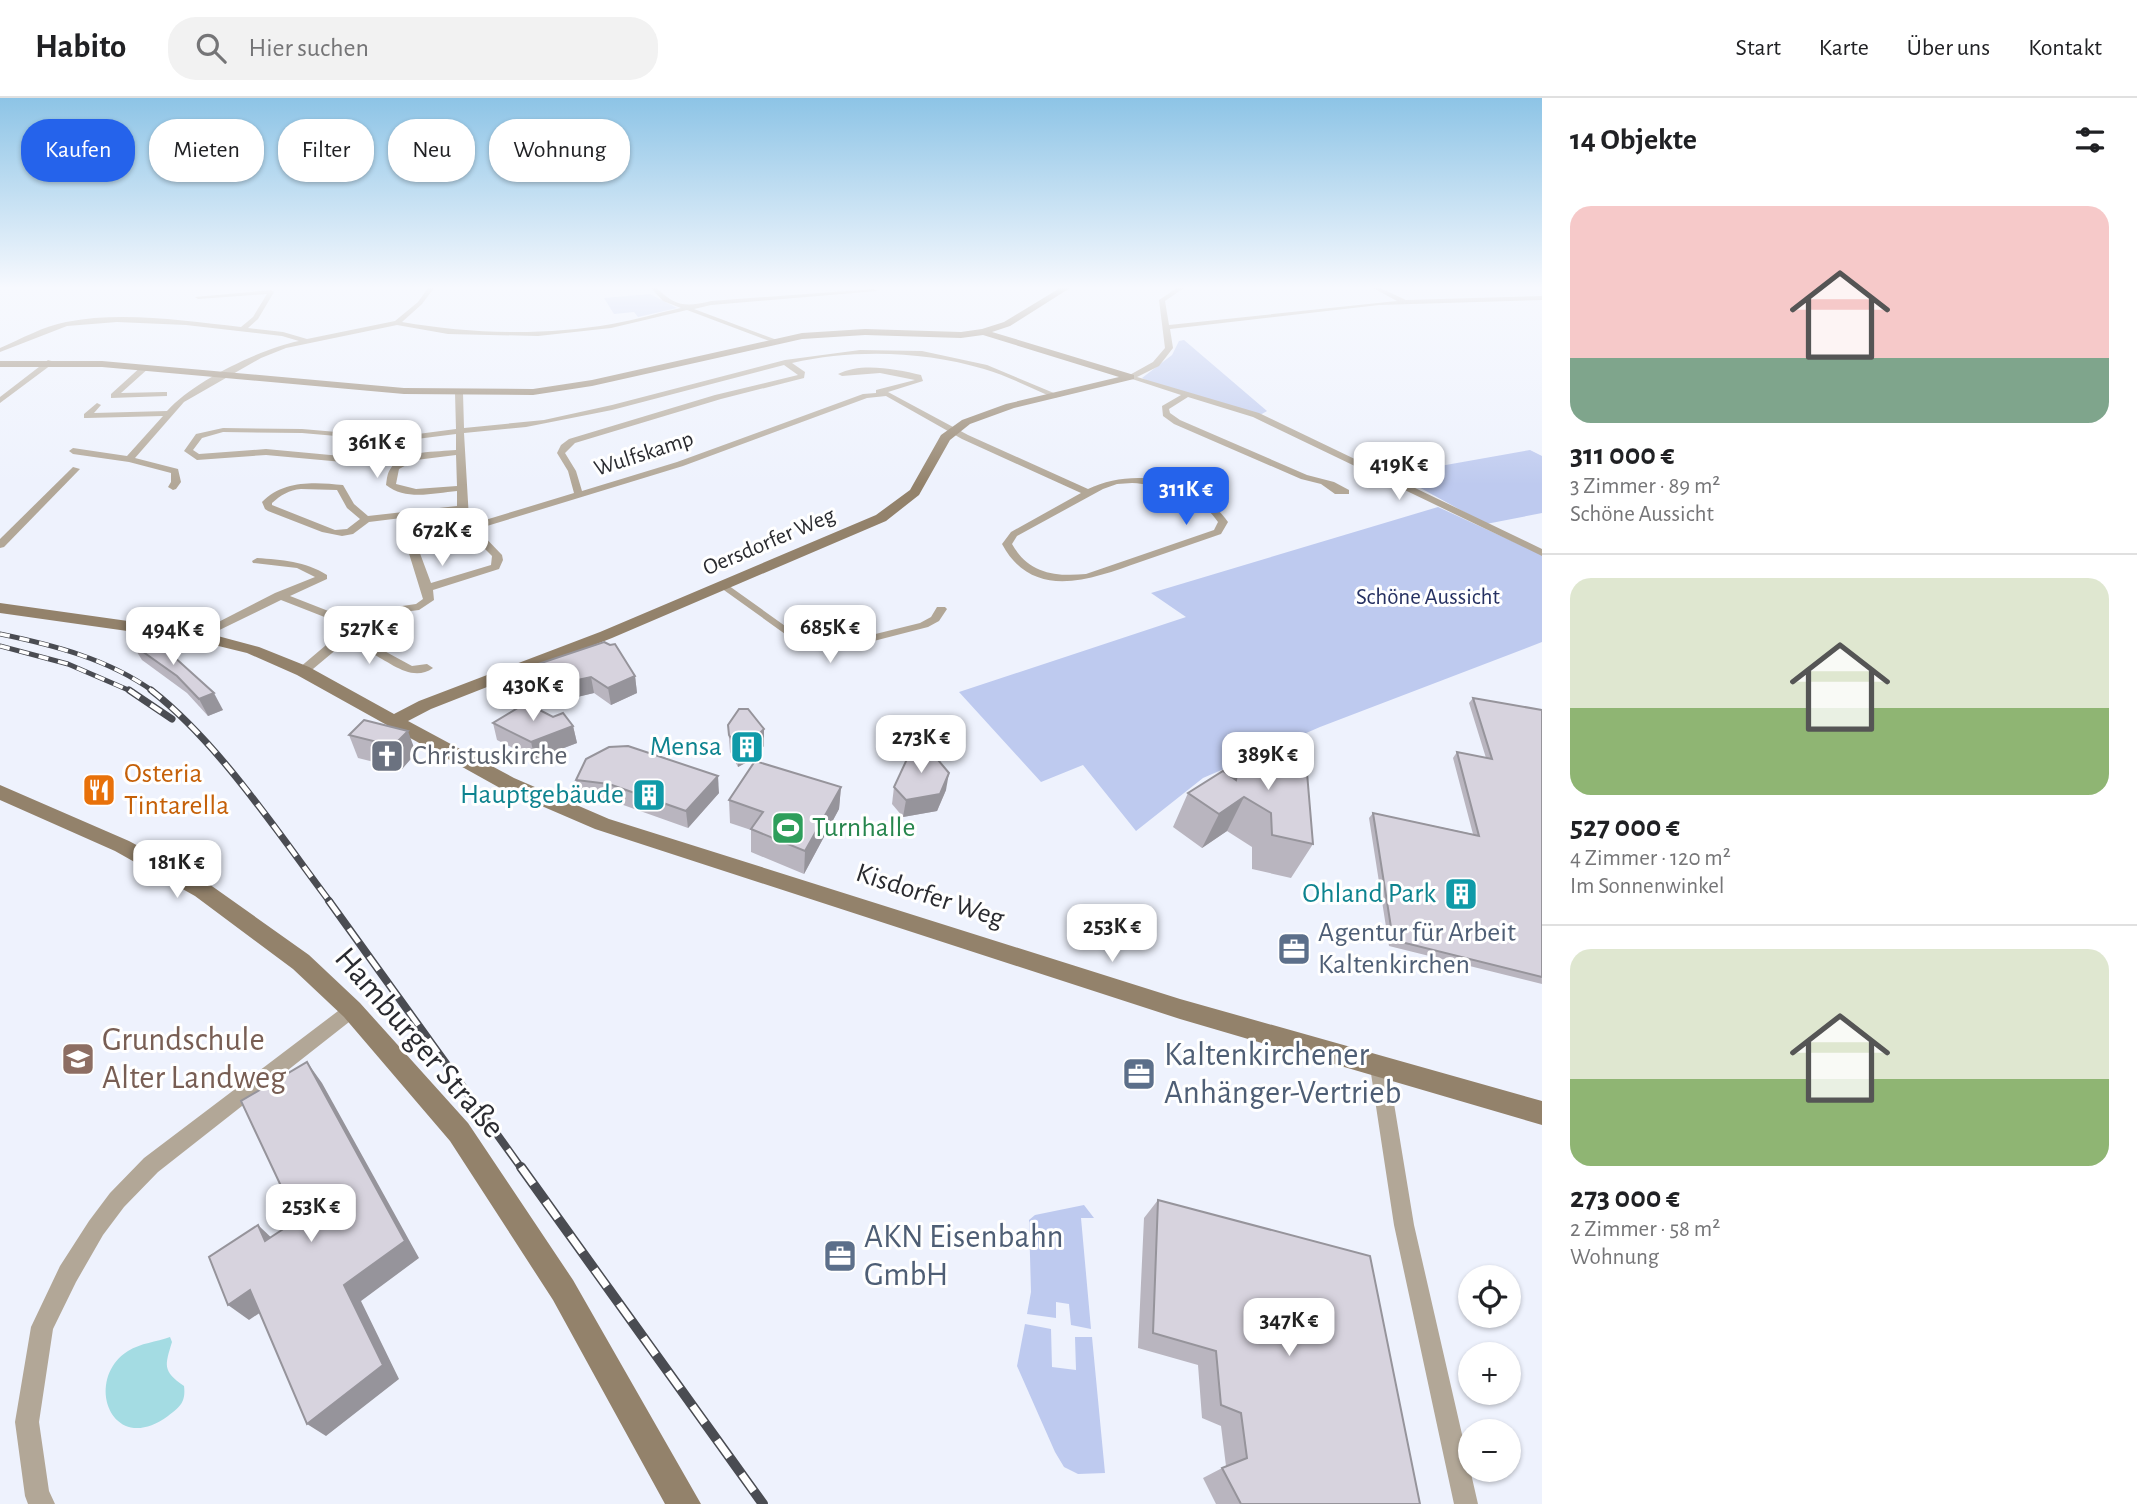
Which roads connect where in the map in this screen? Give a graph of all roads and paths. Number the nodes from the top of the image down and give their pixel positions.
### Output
1 (264, 354) edge
2 (719, 354) edge
3 (841, 354) edge
4 (924, 354) edge
5 (1053, 354) edge
6 (1164, 354) edge
7 (51, 362) junction
8 (785, 362) junction
9 (0, 364) edge
10 (146, 367) junction
11 (842, 374) dead end
12 (225, 375) junction
13 (1129, 377) junction
14 (459, 393) junction
15 (874, 393) junction
16 (163, 394) dead end
17 (1186, 395) junction
18 (1057, 396) junction
19 (0, 401) edge
20 (97, 405) dead end
21 (169, 413) junction
22 (953, 431) junction
23 (460, 432) junction
24 (395, 439) junction
25 (73, 451) dead end
26 (460, 452) junction
27 (129, 459) junction
28 (76, 469) dead end
29 (1325, 483) dead end
30 (173, 487) dead end
31 (462, 488) junction
32 (1088, 493) junction
33 (579, 495) junction
34 (462, 508) junction
35 (366, 519) junction
36 (470, 528) junction
37 (0, 545) edge
38 (1542, 553) edge
39 (257, 561) dead end
40 (725, 586) junction
41 (427, 588) junction
42 (279, 596) junction
43 (0, 608) edge
44 (942, 609) dead end
45 (363, 614) dead end
46 (199, 636) junction
47 (342, 639) junction
48 (427, 668) dead end
49 (303, 671) junction
50 (396, 720) junction
51 (0, 792) edge
52 (352, 1010) junction
53 (1379, 1067) junction
54 (1542, 1113) edge
55 (43, 1504) edge
56 (684, 1504) edge
57 (1466, 1504) edge

1 - 12 street
2 - 14 street
3 - 8 street
4 - 18 street
5 - 13 street
6 - 13 street
7 - 9 street
7 - 10 street
7 - 19 street
8 - 23 street
8 - 33 street
10 - 12 street
10 - 16 street
11 - 15 street, Wulfskamp
12 - 14 street
12 - 21 street
13 - 17 street
13 - 18 street
14 - 23 street
15 - 22 street
15 - 33 street, Wulfskamp
17 - 29 street
17 - 38 street
18 - 22 street
20 - 21 street
21 - 27 street
22 - 32 street
22 - 40 street, Oersdorfer Weg
23 - 24 street
23 - 26 street
24 - 24 street
25 - 27 street
26 - 31 street
26 - 31 street
27 - 30 street
28 - 37 street
31 - 34 street
32 - 32 street
33 - 36 street, Wulfskamp
34 - 35 street
34 - 36 street
35 - 35 street
36 - 41 street, Wulfskamp
36 - 41 street
39 - 42 street
40 - 44 street
40 - 50 street, Oersdorfer Weg
41 - 45 street
42 - 46 street
42 - 47 street
43 - 46 street, Kisdorfer Weg
46 - 49 street, Kisdorfer Weg
47 - 48 street
47 - 49 street
49 - 50 street, Kisdorfer Weg
50 - 53 street, Kisdorfer Weg
51 - 52 street, Hamburger Straße
52 - 55 street
52 - 56 street, Hamburger Straße
53 - 54 street, Kisdorfer Weg
53 - 57 street

